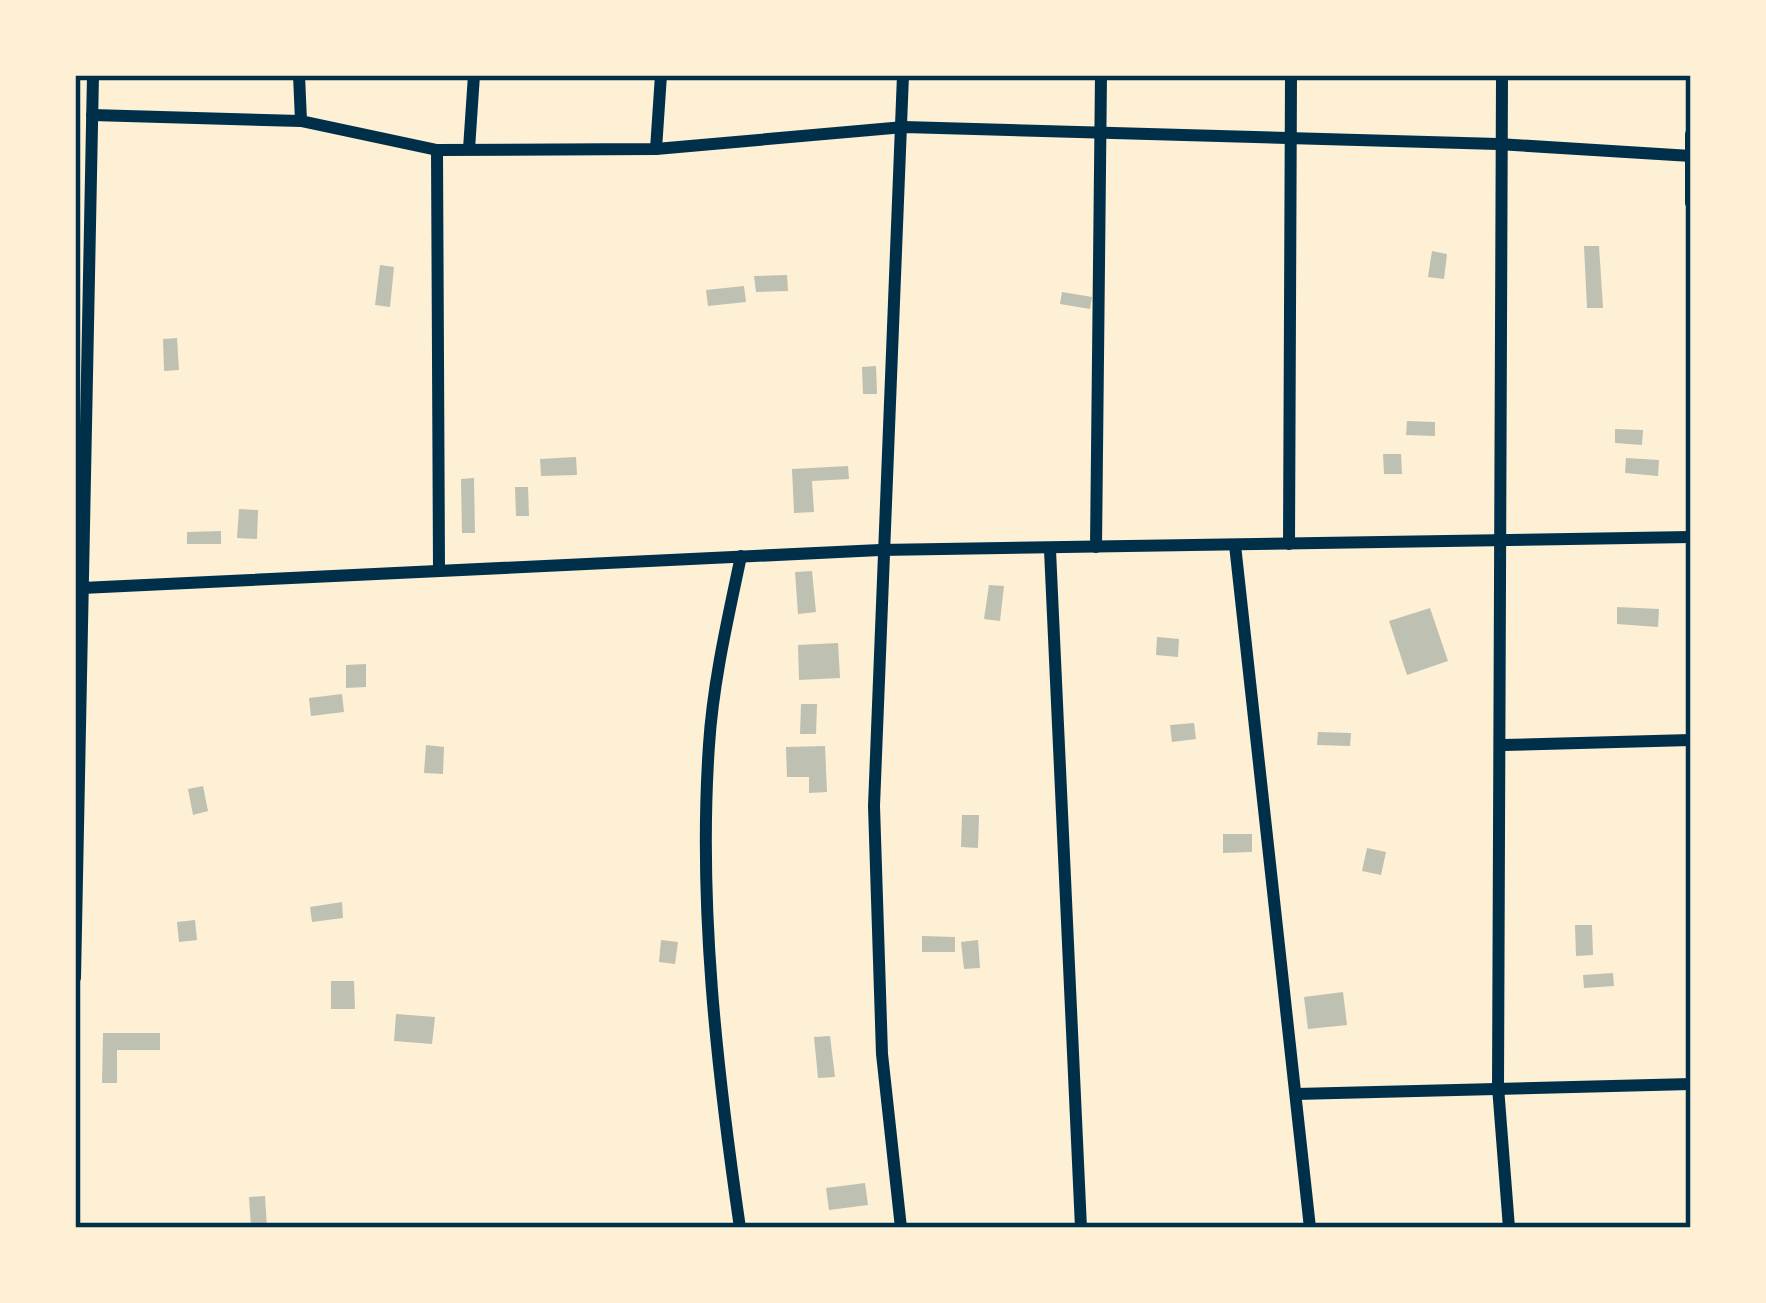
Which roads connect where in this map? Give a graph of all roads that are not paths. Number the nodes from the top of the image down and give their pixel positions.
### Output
1 (93, 75) edge
2 (299, 75) edge
3 (474, 75) edge
4 (661, 75) edge
5 (903, 75) edge
6 (1101, 75) edge
7 (1291, 75) edge
8 (1502, 75) edge
9 (92, 115) junction
10 (301, 121) junction
11 (904, 127) junction
12 (1691, 134) edge
13 (1100, 135) junction
14 (1291, 139) junction
15 (1498, 145) junction
16 (656, 148) junction
17 (469, 149) junction
18 (437, 150) junction
19 (1690, 156) edge
20 (1691, 203) edge
21 (1691, 537) edge
22 (1501, 541) junction
23 (1235, 544) junction
24 (1289, 544) junction
25 (1096, 547) junction
26 (880, 550) junction
27 (1050, 550) junction
28 (741, 556) junction
29 (439, 569) junction
30 (82, 588) junction
31 (1691, 740) edge
32 (1503, 745) junction
33 (75, 978) edge
34 (1691, 1084) edge
35 (1498, 1087) junction
36 (1296, 1094) junction
37 (740, 1228) edge
38 (901, 1228) edge
39 (1081, 1228) edge
40 (1310, 1228) edge
41 (1509, 1228) edge

1 - 9 street
2 - 10 street
3 - 17 street
4 - 16 street
5 - 11 street
6 - 13 street
7 - 14 street
8 - 15 street
9 - 10 street
9 - 30 street
10 - 18 street
11 - 13 street
11 - 16 street
11 - 26 street
12 - 19 street
13 - 14 street
13 - 25 street
14 - 15 street
14 - 24 street
15 - 19 street
15 - 22 street
16 - 17 street
17 - 18 street
18 - 29 street
19 - 20 street
21 - 22 street
22 - 24 street
22 - 32 street
23 - 24 street
23 - 25 street
23 - 36 street
25 - 27 street
26 - 27 street
26 - 28 street
26 - 38 street
27 - 39 street
28 - 29 street
28 - 37 street
29 - 30 street
30 - 33 street
31 - 32 street
32 - 35 street
34 - 35 street
35 - 36 street
35 - 41 street
36 - 40 street

